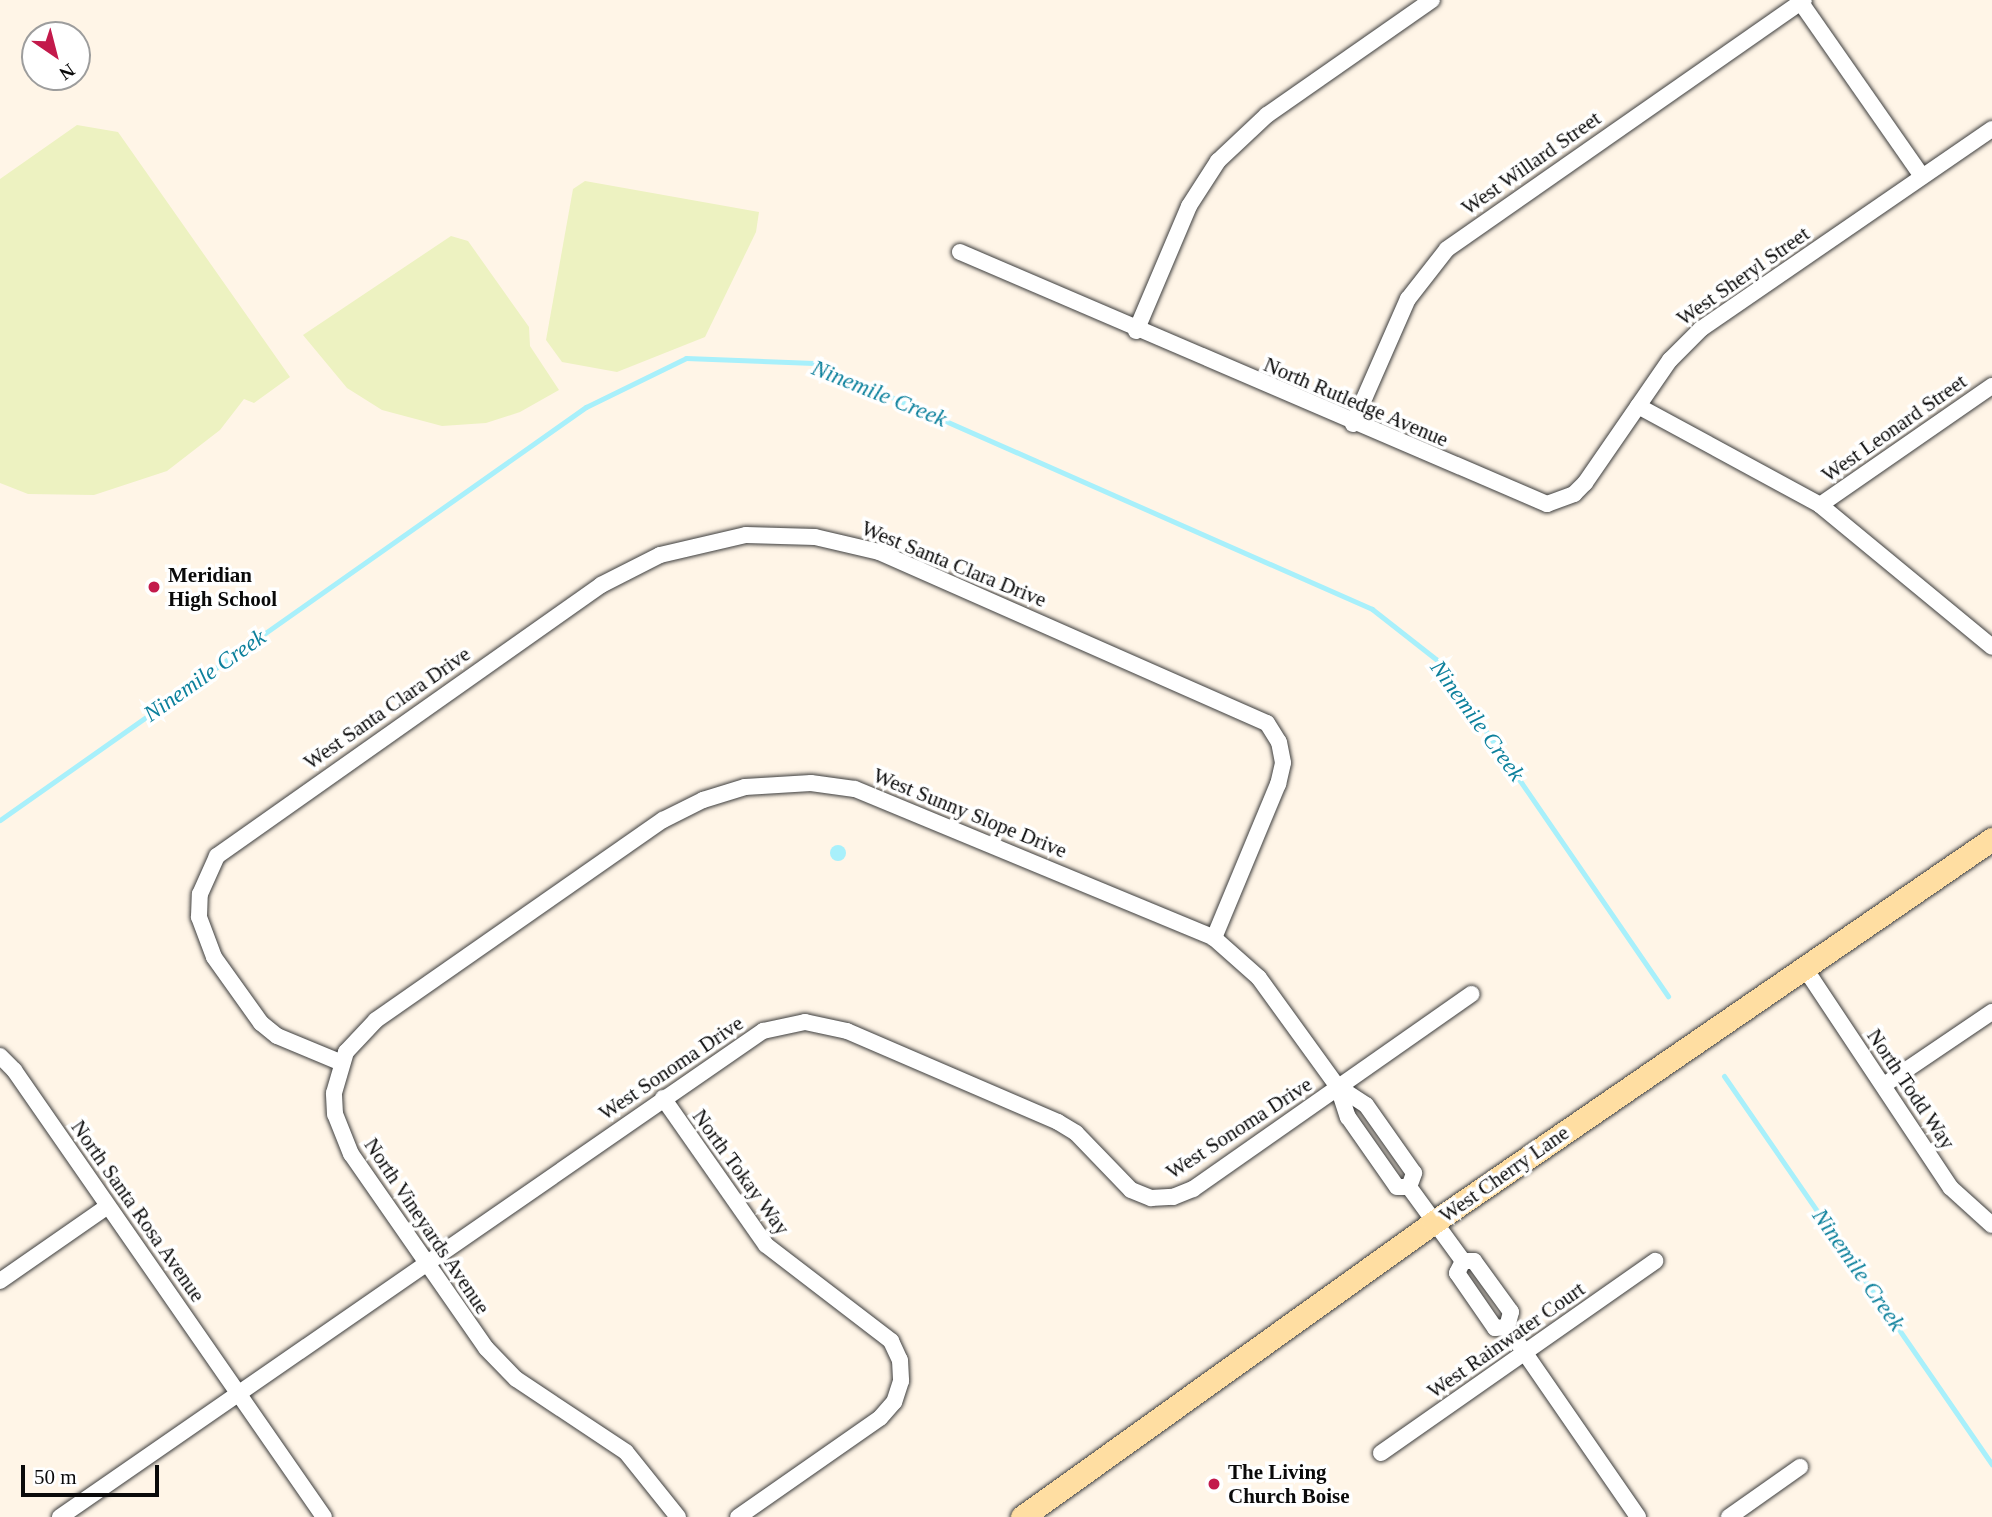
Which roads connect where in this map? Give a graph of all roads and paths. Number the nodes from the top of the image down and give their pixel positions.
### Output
1 (1432, 0) edge
2 (1801, 1) edge
3 (1992, 129) edge
4 (1922, 176) junction
5 (960, 252) dead end
6 (1136, 331) junction
7 (1992, 386) edge
8 (1639, 405) junction
9 (1353, 424) junction
10 (1561, 501) joint
11 (1820, 505) junction
12 (1992, 647) edge
13 (1992, 839) edge
14 (1214, 938) junction
15 (1804, 967) junction
16 (1471, 994) dead end
17 (1992, 1012) edge
18 (0, 1056) edge
19 (342, 1063) junction
20 (1884, 1085) junction
21 (1338, 1087) junction
22 (663, 1098) junction
23 (108, 1206) junction
24 (1434, 1222) junction
25 (1992, 1224) edge
26 (1655, 1261) dead end
27 (427, 1263) junction
28 (0, 1281) edge
29 (1526, 1353) junction
30 (239, 1393) junction
31 (1381, 1453) dead end
32 (1800, 1468) dead end
33 (60, 1517) edge
34 (324, 1517) edge
35 (678, 1517) edge
36 (738, 1517) edge
37 (1022, 1517) edge
38 (1638, 1517) edge
39 (1730, 1517) edge

1 - 6 street
2 - 4 street
2 - 9 street, West Willard Street
3 - 4 street, West Sheryl Street
4 - 8 street, West Sheryl Street
5 - 6 street, North Rutledge Avenue
6 - 9 street, North Rutledge Avenue
7 - 11 street, West Leonard Street
8 - 10 street, West Sheryl Street
8 - 11 street
9 - 10 street, North Rutledge Avenue
11 - 12 street
13 - 15 main road, West Cherry Lane
14 - 19 street, West Sunny Slope Drive
14 - 19 street, West Santa Clara Drive
14 - 21 street, West Sunny Slope Drive
15 - 20 street, North Todd Way
15 - 24 main road, West Cherry Lane
16 - 21 street, West Sonoma Drive
17 - 20 street
18 - 23 street, North Santa Rosa Avenue
19 - 27 street, North Vineyards Avenue
20 - 25 street, North Todd Way
21 - 22 street, West Sonoma Drive
21 - 24 street, West Sunny Slope Drive
22 - 27 street, West Sonoma Drive
22 - 36 street, North Tokay Way
23 - 28 street
23 - 30 street, North Santa Rosa Avenue
24 - 29 street, West Sunny Slope Drive
24 - 37 main road, West Cherry Lane
26 - 29 street, West Rainwater Court
27 - 30 street, West Sonoma Drive
27 - 35 street, North Vineyards Avenue
29 - 31 street, West Rainwater Court
29 - 38 street
30 - 33 street, West Sonoma Drive
30 - 34 street, North Santa Rosa Avenue
32 - 39 street

